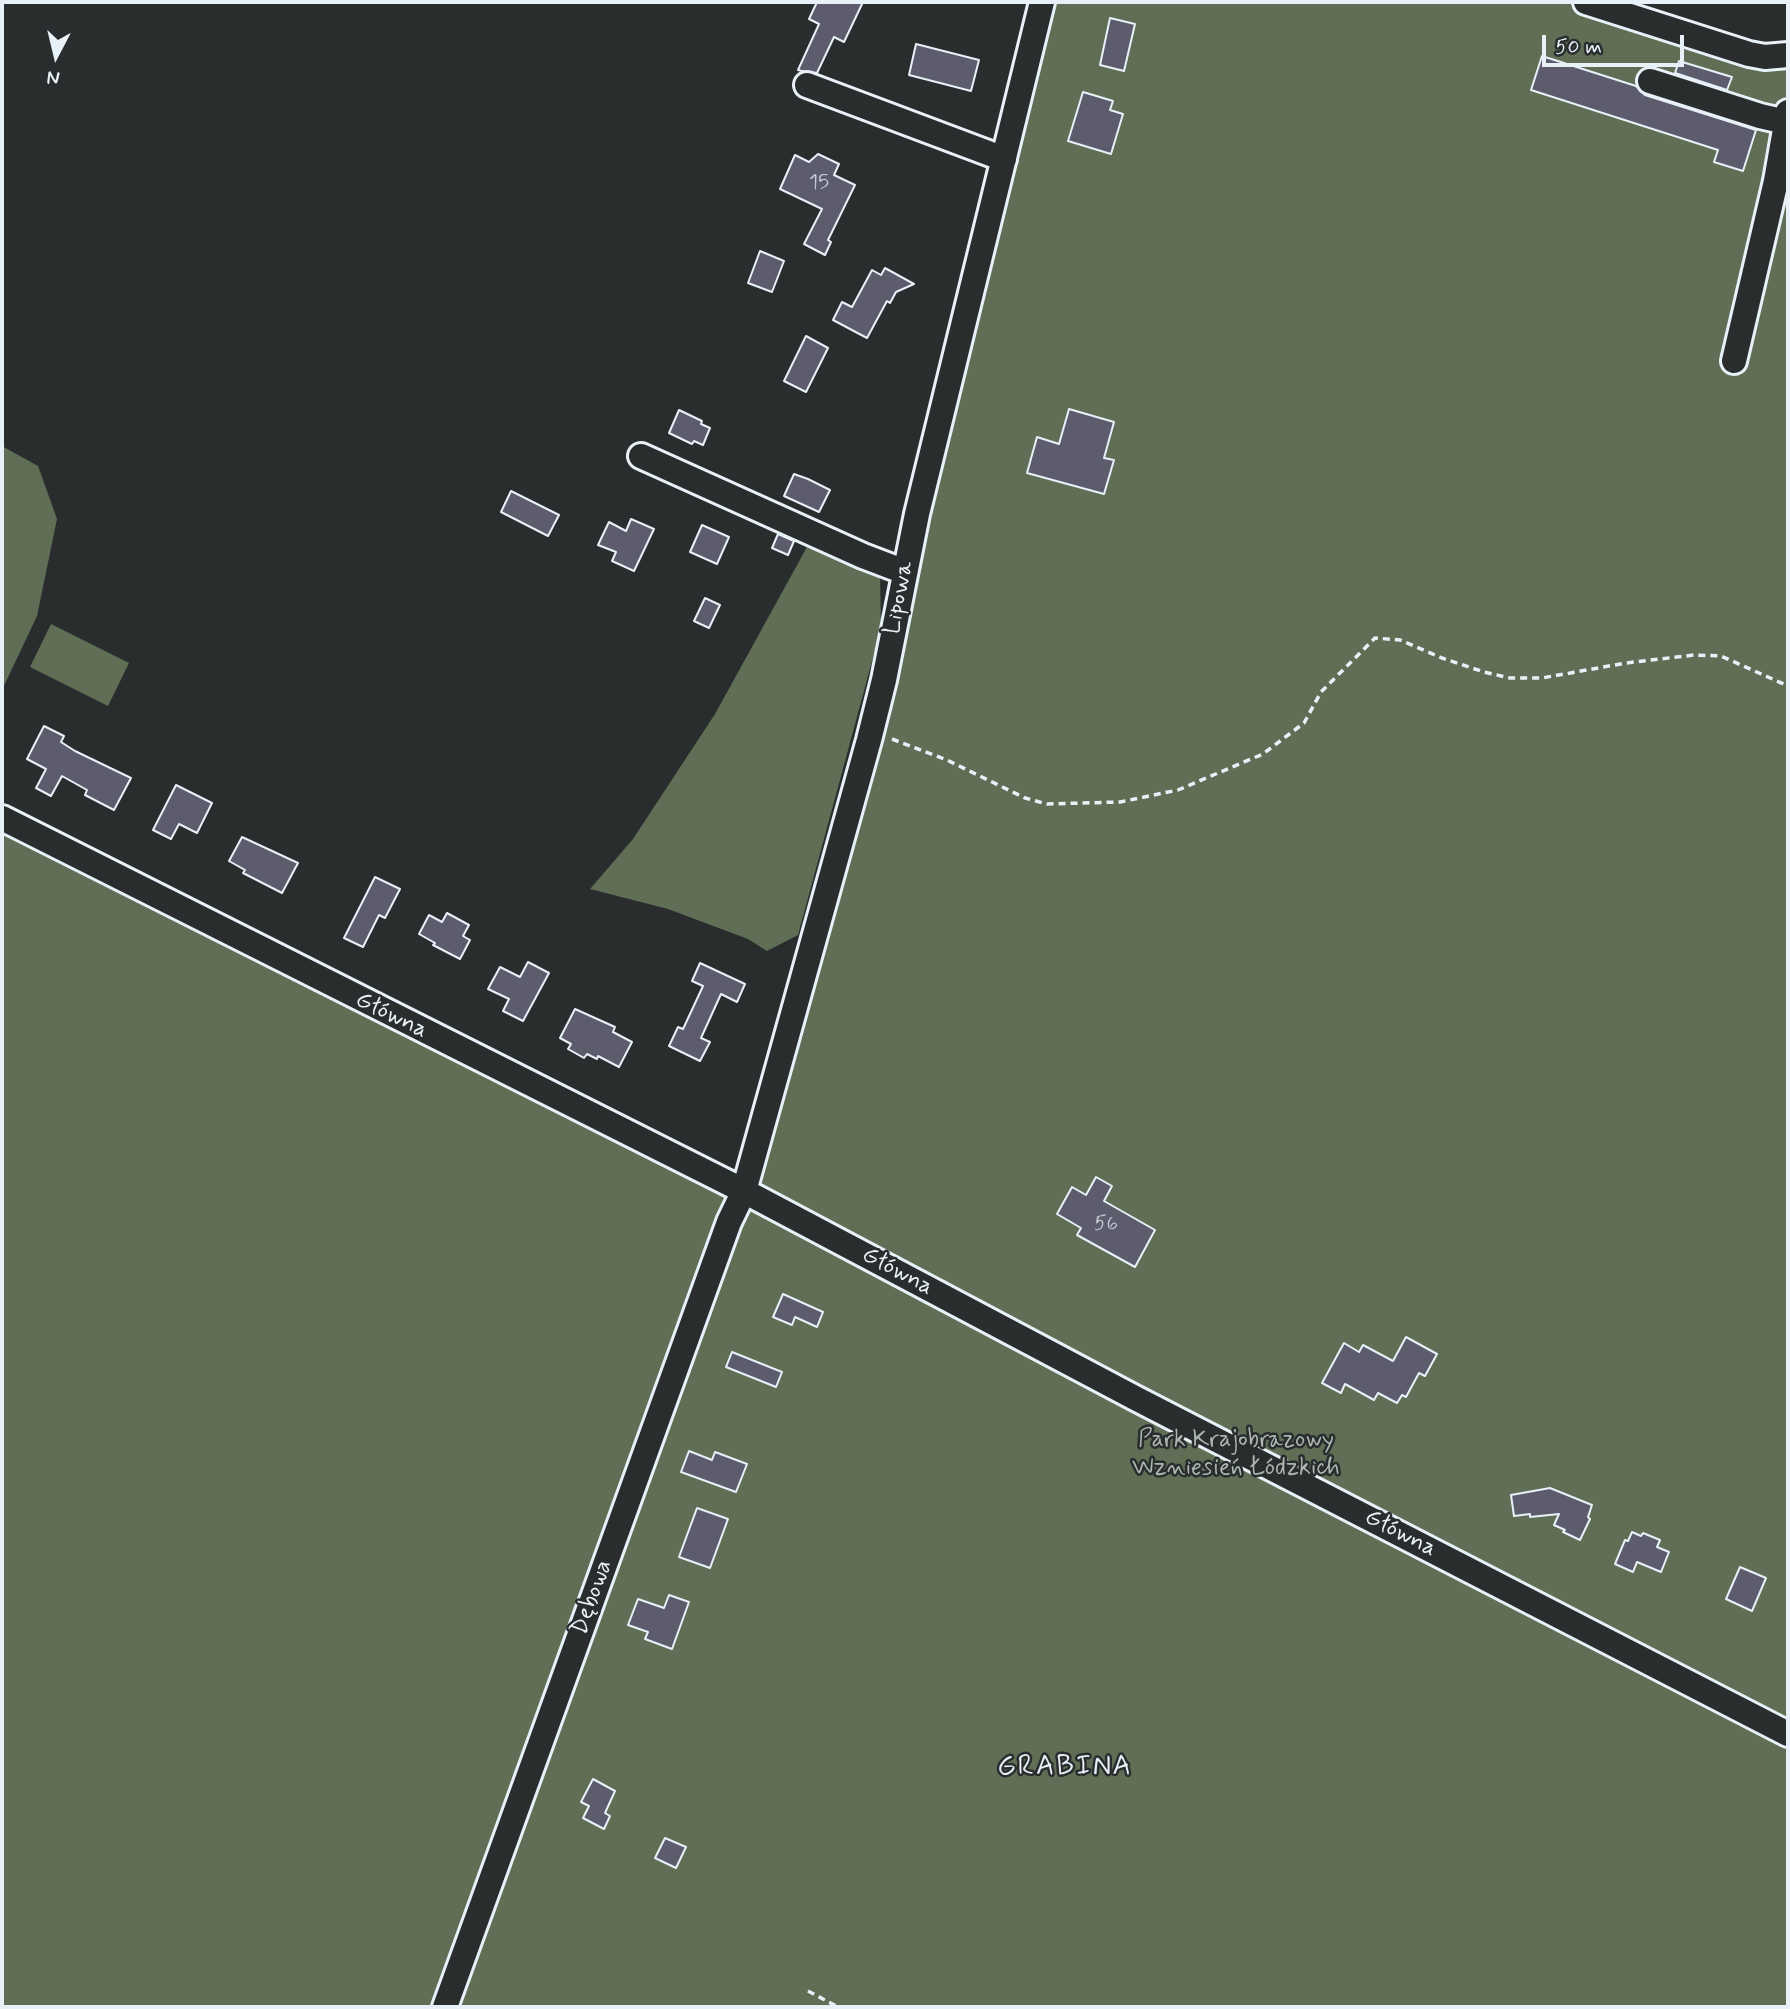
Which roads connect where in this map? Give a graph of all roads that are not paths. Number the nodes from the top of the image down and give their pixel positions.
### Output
1 (1042, 2) edge
2 (1586, 2) edge
3 (1788, 55) edge
4 (1650, 81) dead end
5 (807, 85) dead end
6 (1787, 117) edge
7 (1004, 159) junction
8 (1734, 361) dead end
9 (641, 456) dead end
10 (905, 572) junction
11 (2, 818) edge
12 (744, 1191) junction
13 (1788, 1734) edge
14 (446, 2007) edge

1 - 7 street, Lipowa
2 - 3 street
4 - 6 street
5 - 7 street
6 - 8 street
7 - 10 street, Lipowa
9 - 10 street
10 - 12 street, Lipowa
11 - 12 street, Główna
12 - 13 street, Główna
12 - 14 street, Dębowa

